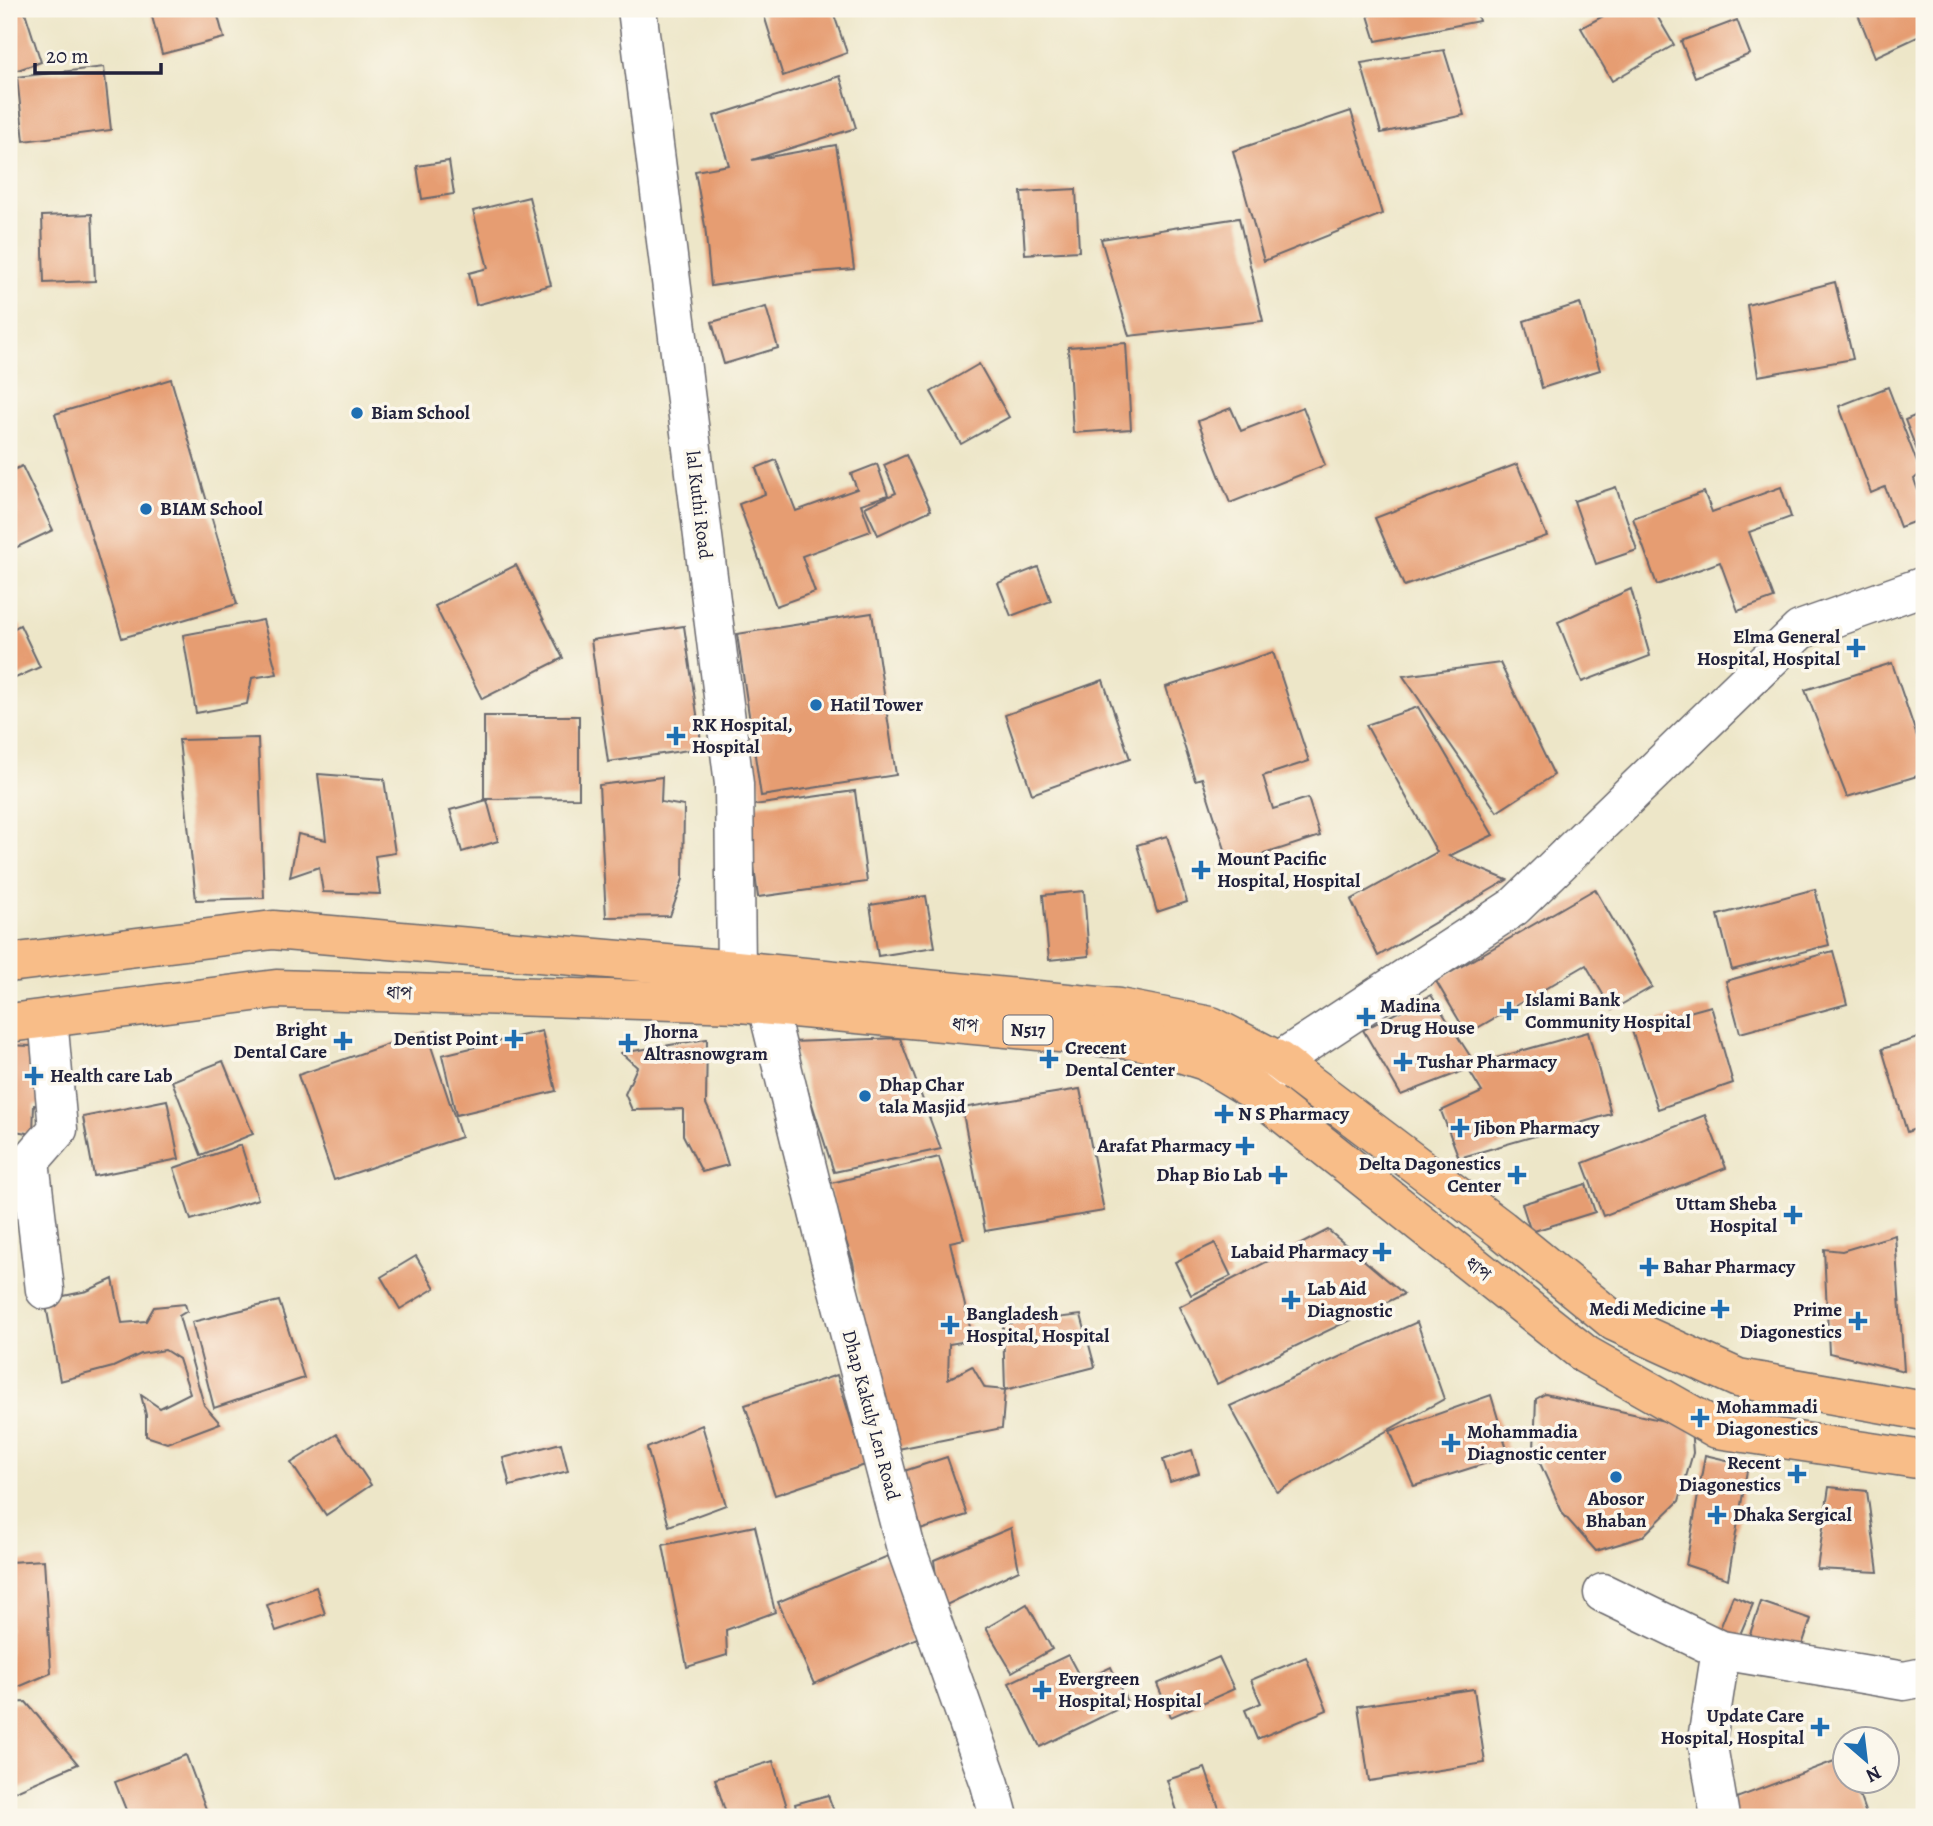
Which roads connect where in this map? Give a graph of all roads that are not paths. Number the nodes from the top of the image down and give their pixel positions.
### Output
1 (637, 9) edge
2 (1924, 586) edge
3 (9, 963) edge
4 (748, 993) junction
5 (48, 1018) junction
6 (9, 1023) edge
7 (1279, 1061) junction
8 (1256, 1092) junction
9 (45, 1290) dead end
10 (1924, 1411) edge
11 (1924, 1460) edge
12 (1602, 1593) dead end
13 (1721, 1650) junction
14 (1924, 1677) edge
15 (999, 1817) edge
16 (1720, 1817) edge

1 - 4 street, lal Kuthi Road
2 - 7 street
3 - 4 highway, ধাপ / N517
4 - 5 highway, ধাপ / N517
4 - 7 highway, ধাপ / N517
4 - 8 highway, ধাপ / N517
4 - 15 street, Dhap Kakuly Len Road
5 - 6 highway, ধাপ / N517
5 - 9 street
7 - 8 street
7 - 10 highway, ধাপ / N517
8 - 11 highway, ধাপ / N517
12 - 13 street
13 - 14 street
13 - 16 street

